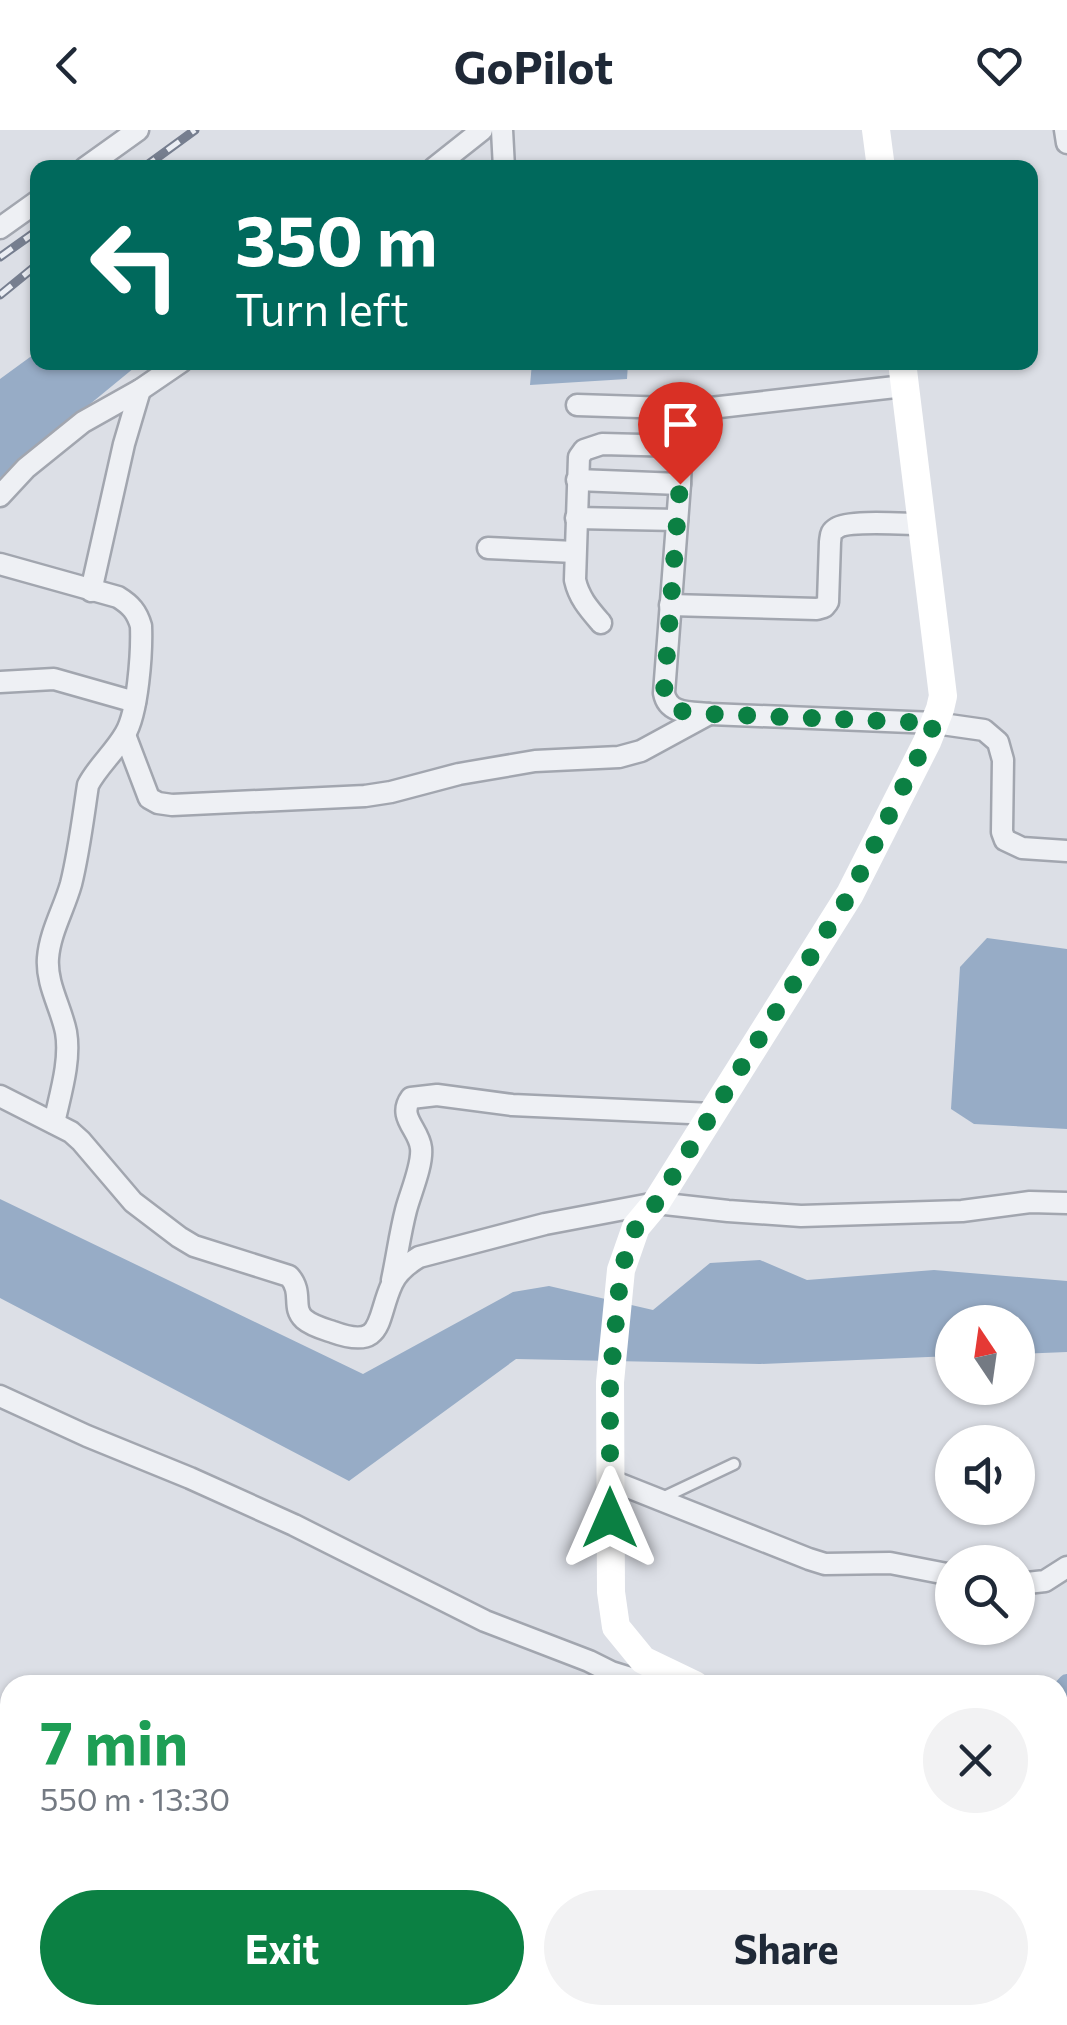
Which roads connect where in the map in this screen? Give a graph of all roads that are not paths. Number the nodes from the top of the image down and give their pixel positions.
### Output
1 (138, 130) edge
2 (482, 130) edge
3 (502, 130) edge
4 (876, 130) edge
5 (1065, 130) edge
6 (1067, 142) edge
7 (96, 160) edge
8 (444, 160) edge
9 (504, 160) edge
10 (879, 160) edge
11 (30, 207) edge
12 (0, 228) edge
13 (169, 370) edge
14 (903, 374) edge
15 (140, 390) junction
16 (577, 406) dead end
17 (682, 409) junction
18 (682, 446) junction
19 (577, 480) junction
20 (680, 484) junction
21 (0, 496) edge
22 (576, 518) junction
23 (677, 520) junction
24 (921, 524) junction
25 (488, 548) dead end
26 (574, 552) junction
27 (0, 564) edge
28 (91, 591) junction
29 (670, 605) junction
30 (601, 623) dead end
31 (0, 682) edge
32 (134, 702) junction
33 (710, 714) junction
34 (935, 723) junction
35 (125, 735) junction
36 (1067, 851) edge
37 (0, 1096) edge
38 (712, 1114) junction
39 (54, 1124) junction
40 (656, 1203) junction
41 (1067, 1204) edge
42 (392, 1282) junction
43 (0, 1396) edge
44 (734, 1464) dead end
45 (610, 1480) junction
46 (658, 1500) junction
47 (1067, 1567) edge
48 (935, 1572) edge
49 (1035, 1582) edge
50 (620, 1675) edge
51 (675, 1675) edge

1 - 7 street
2 - 8 street
3 - 9 street
4 - 10 main road
5 - 6 street
11 - 12 street
13 - 15 street
14 - 17 street
14 - 24 main road
15 - 21 street
15 - 28 street
16 - 17 street
17 - 18 street
18 - 19 street
18 - 20 street
19 - 20 street
19 - 22 street
20 - 23 street
22 - 23 street
22 - 26 street
23 - 29 street
24 - 29 street
24 - 34 main road
25 - 26 street
26 - 30 street
27 - 28 street
28 - 32 street
29 - 33 street
31 - 32 street
32 - 35 street
33 - 34 street
33 - 35 street
34 - 36 street
34 - 38 main road
35 - 39 street
37 - 39 street
38 - 40 main road
38 - 42 street
39 - 42 street
40 - 41 street
40 - 42 street
40 - 45 main road
43 - 50 street
44 - 46 lane
45 - 46 street
45 - 51 main road
46 - 48 street
47 - 49 street

